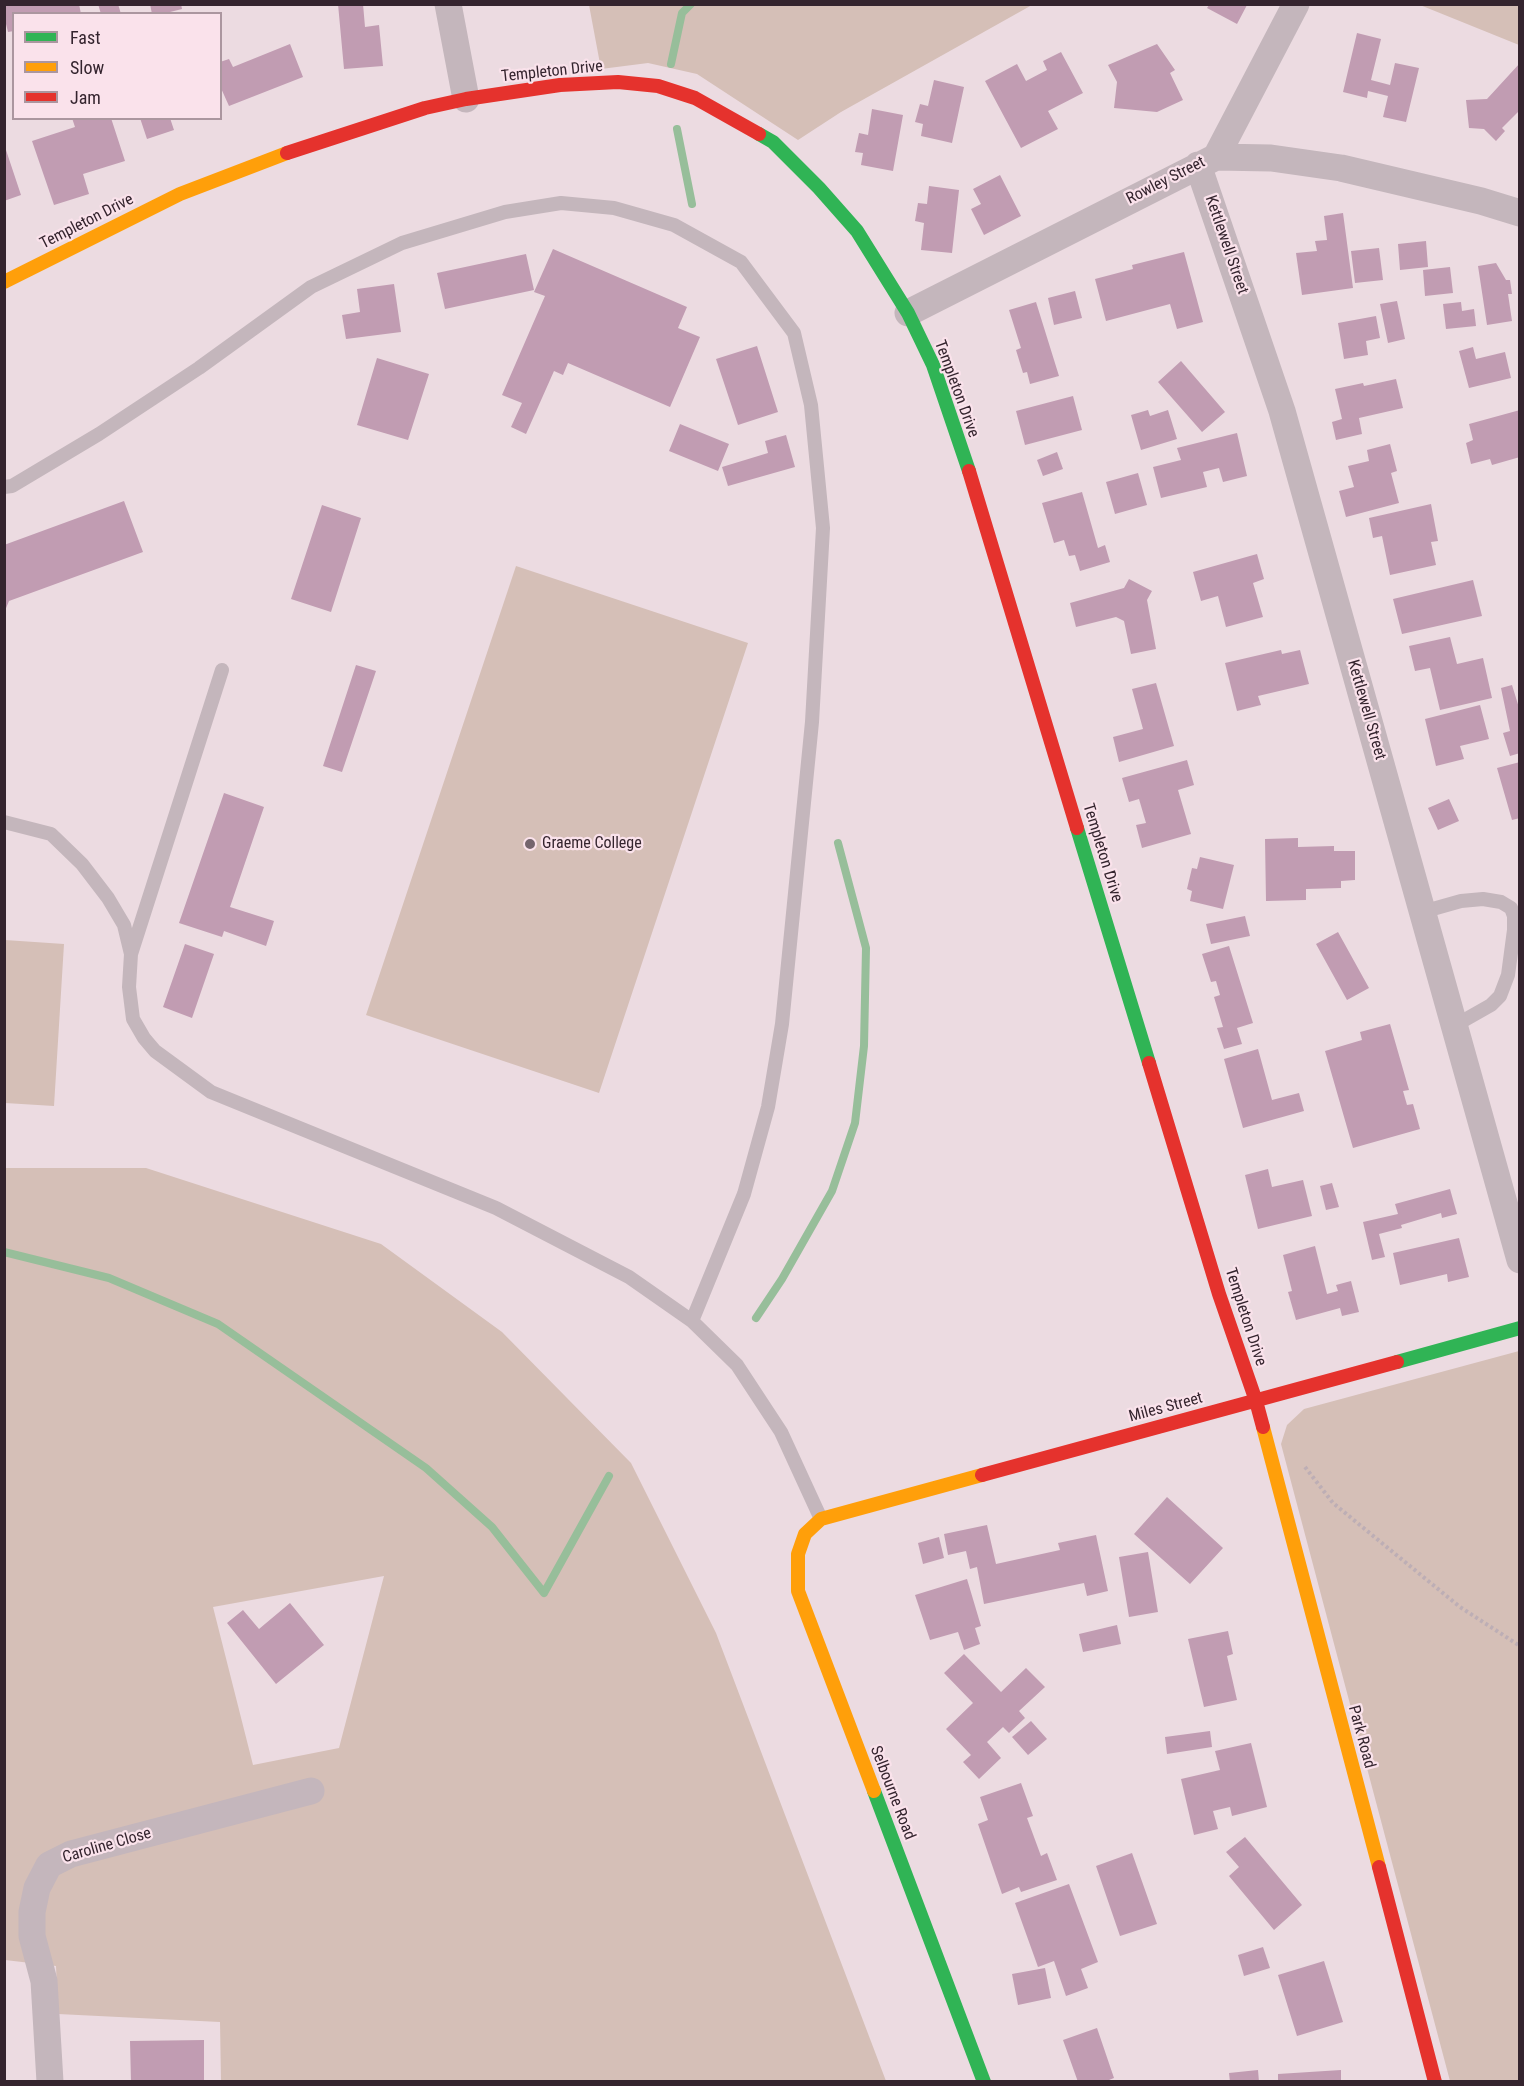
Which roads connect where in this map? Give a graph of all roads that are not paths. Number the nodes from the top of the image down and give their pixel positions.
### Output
1 (448, 4) edge
2 (1296, 4) edge
3 (466, 99) junction
4 (1207, 161) junction
5 (1518, 211) edge
6 (4, 282) edge
7 (908, 313) junction
8 (4, 487) edge
9 (222, 670) dead end
10 (4, 822) edge
11 (1422, 912) junction
12 (131, 954) junction
13 (1454, 1026) junction
14 (1520, 1260) edge
15 (692, 1321) junction
16 (1520, 1328) edge
17 (1256, 1401) junction
18 (821, 1519) junction
19 (311, 1791) dead end
20 (50, 2082) edge
21 (984, 2082) edge
22 (1435, 2082) edge

1 - 3 street
2 - 4 street
3 - 6 street, Templeton Drive
3 - 7 street, Templeton Drive
4 - 5 street, Rowley Street
4 - 7 street, Rowley Street
4 - 11 street, Kettlewell Street
7 - 17 street, Templeton Drive
8 - 15 lane
9 - 12 lane
10 - 12 lane
11 - 13 street, Kettlewell Street
11 - 13 lane
12 - 15 lane
13 - 14 street, Kettlewell Street
15 - 18 lane
16 - 17 street, Miles Street
17 - 18 street, Miles Street
17 - 22 street, Park Road
18 - 21 street, Selbourne Road
19 - 20 street, Caroline Close

